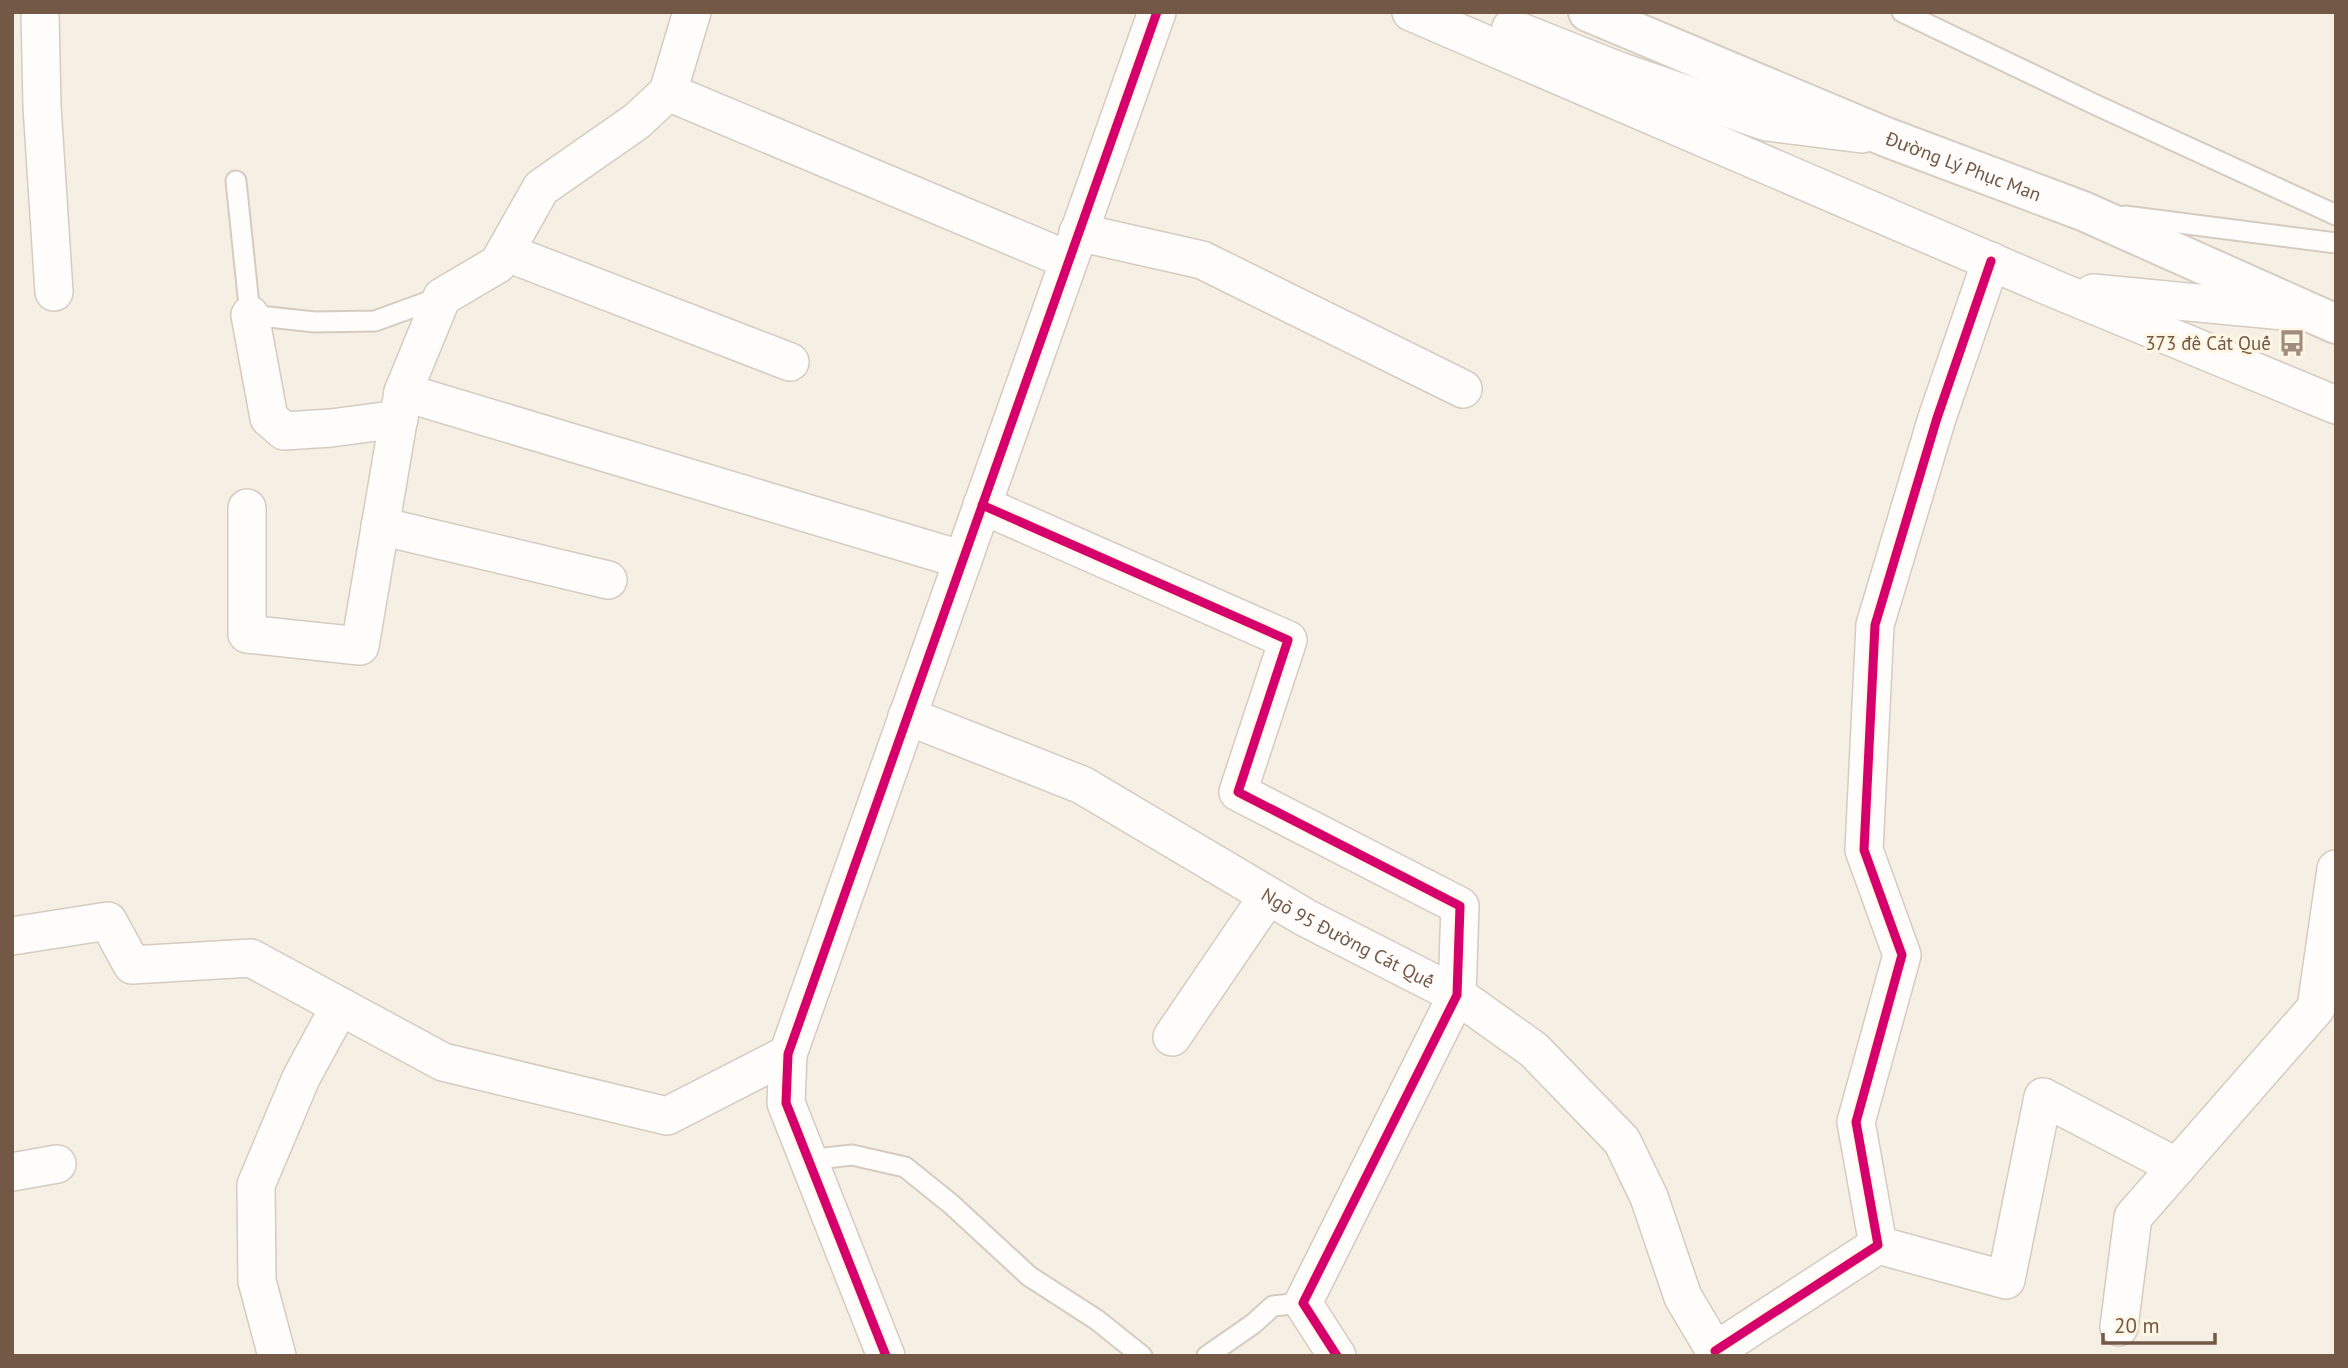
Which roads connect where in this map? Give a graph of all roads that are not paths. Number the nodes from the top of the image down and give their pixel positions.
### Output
1 (40, 12) edge
2 (692, 12) edge
3 (1157, 12) edge
4 (1411, 12) edge
5 (1471, 12) edge
6 (1588, 12) edge
7 (1902, 12) edge
8 (668, 92) junction
9 (1886, 137) junction
10 (236, 181) dead end
11 (2082, 211) junction
12 (2336, 215) edge
13 (2336, 243) edge
14 (1073, 246) junction
15 (505, 252) junction
16 (1991, 261) junction
17 (2057, 290) junction
18 (54, 292) dead end
19 (442, 297) junction
20 (250, 315) junction
21 (2324, 319) edge
22 (790, 362) dead end
23 (1464, 389) dead end
24 (401, 405) junction
25 (2336, 405) edge
26 (982, 505) junction
27 (247, 508) dead end
28 (380, 526) junction
29 (963, 559) junction
30 (608, 580) dead end
31 (907, 716) junction
32 (2336, 869) edge
33 (1268, 896) junction
34 (12, 936) edge
35 (1457, 995) junction
36 (340, 1006) junction
37 (1172, 1037) dead end
38 (788, 1054) junction
39 (808, 1160) junction
40 (57, 1164) dead end
41 (2177, 1167) junction
42 (12, 1172) edge
43 (1878, 1245) junction
44 (1303, 1303) junction
45 (2119, 1327) dead end
46 (1716, 1353) edge
47 (277, 1356) edge
48 (886, 1356) edge
49 (1142, 1356) edge
50 (1207, 1356) edge
51 (1337, 1356) edge

1 - 18 street
2 - 8 street
3 - 14 street
4 - 16 street
5 - 9 street
6 - 9 main road, Đường Lý Phục Man
7 - 12 lane
8 - 14 street
8 - 15 street
9 - 11 main road, Đường Lý Phục Man
10 - 20 lane
11 - 13 lane
11 - 21 main road, Đường Lý Phục Man
14 - 23 street
14 - 26 street
15 - 19 street
15 - 22 street
16 - 17 street
16 - 43 street
17 - 21 street
17 - 25 street
19 - 20 lane
19 - 24 street
20 - 24 street
24 - 28 street
24 - 29 street
26 - 29 street
26 - 35 street
27 - 28 street
28 - 30 street
29 - 31 street
31 - 33 street, Ngõ 95 Đường Cát Quế
31 - 38 street
32 - 41 street
33 - 35 street, Ngõ 95 Đường Cát Quế
33 - 37 street
34 - 36 street
35 - 44 street
35 - 46 street, Ngõ 95 Đường Cát Quế
36 - 38 street
36 - 47 street
38 - 39 street
39 - 48 street
39 - 49 lane
40 - 42 street
41 - 43 street
41 - 45 street
43 - 46 street
44 - 50 lane
44 - 51 street

